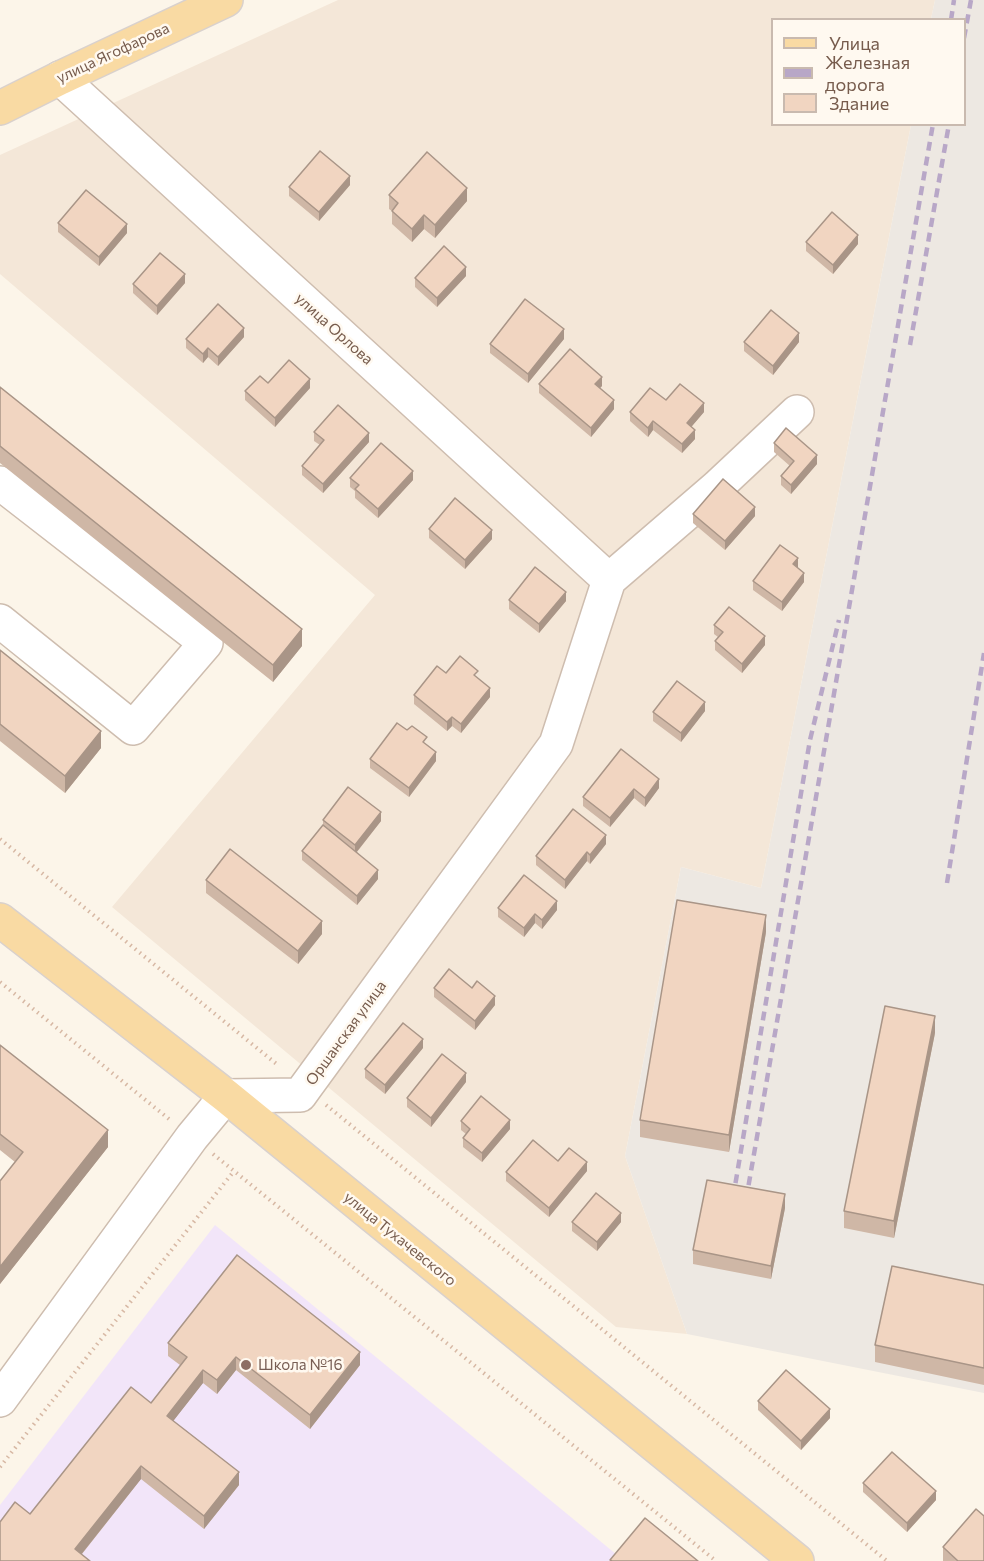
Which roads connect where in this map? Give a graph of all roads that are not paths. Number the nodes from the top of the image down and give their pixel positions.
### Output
1 (226, 0) edge
2 (60, 78) junction
3 (0, 108) edge
4 (797, 411) dead end
5 (0, 483) edge
6 (609, 580) junction
7 (0, 621) edge
8 (3, 929) edge
9 (226, 1096) junction
10 (0, 1400) edge
11 (797, 1561) edge

1 - 2 main road, улица Ягофарова
2 - 3 main road, улица Ягофарова
2 - 6 street, улица Орлова
4 - 6 street
5 - 7 street
6 - 9 street, Оршанская улица
8 - 9 main road, улица Тухачевского
9 - 10 street
9 - 11 main road, улица Тухачевского

